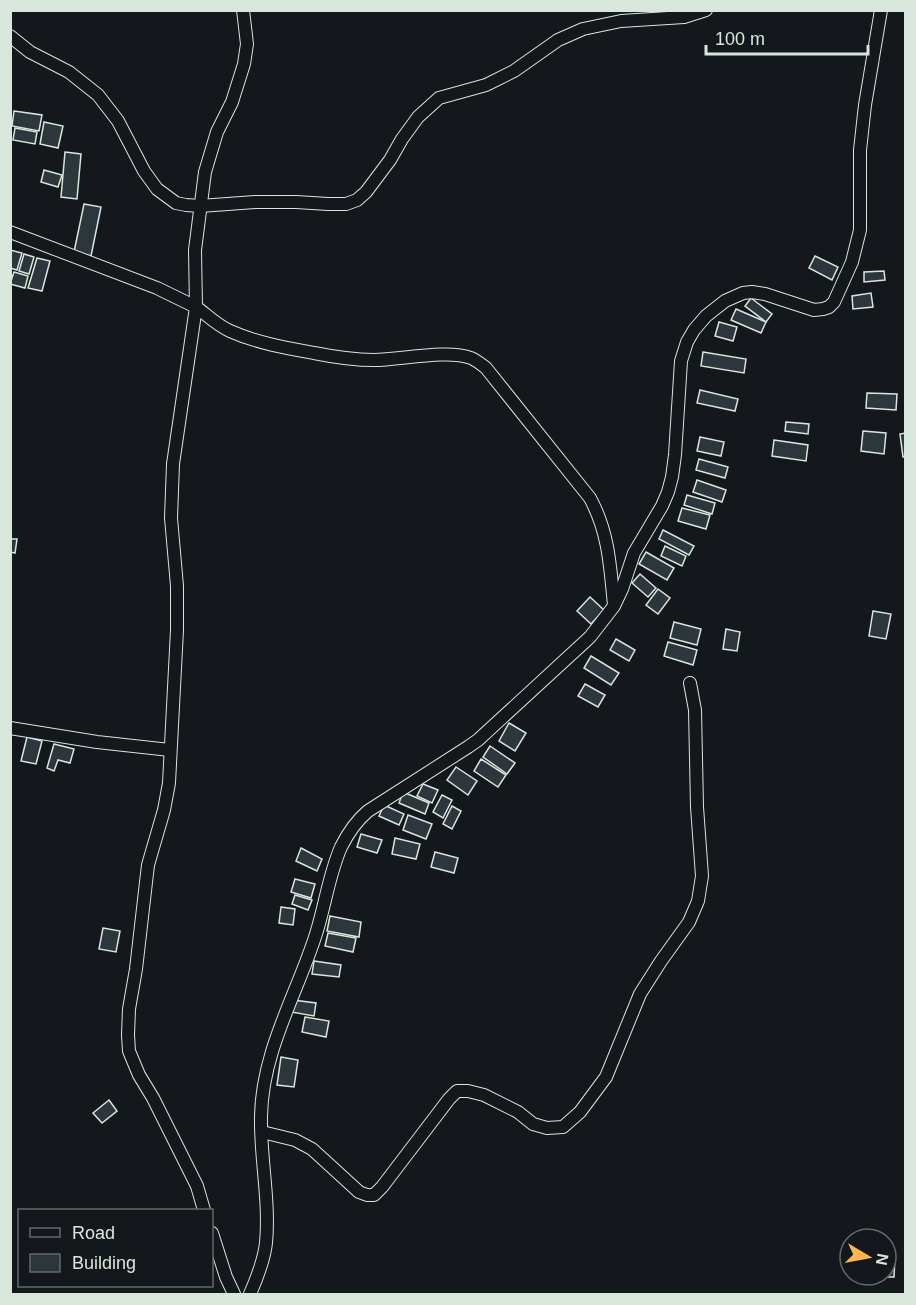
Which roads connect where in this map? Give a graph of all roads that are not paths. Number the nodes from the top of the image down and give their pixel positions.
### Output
1 (243, 10) edge
2 (706, 10) edge
3 (881, 10) edge
4 (10, 36) edge
5 (200, 206) junction
6 (10, 232) edge
7 (196, 308) junction
8 (614, 606) junction
9 (690, 683) dead end
10 (10, 728) edge
11 (170, 750) junction
12 (262, 1132) junction
13 (204, 1209) edge
14 (213, 1236) edge
15 (234, 1294) edge
16 (250, 1294) edge

1 - 5 street
2 - 5 street
3 - 8 street
4 - 5 street
5 - 7 street
6 - 7 street
7 - 8 street
7 - 11 street
8 - 12 street
9 - 12 street
10 - 11 street
11 - 13 street
12 - 16 street
14 - 15 street

